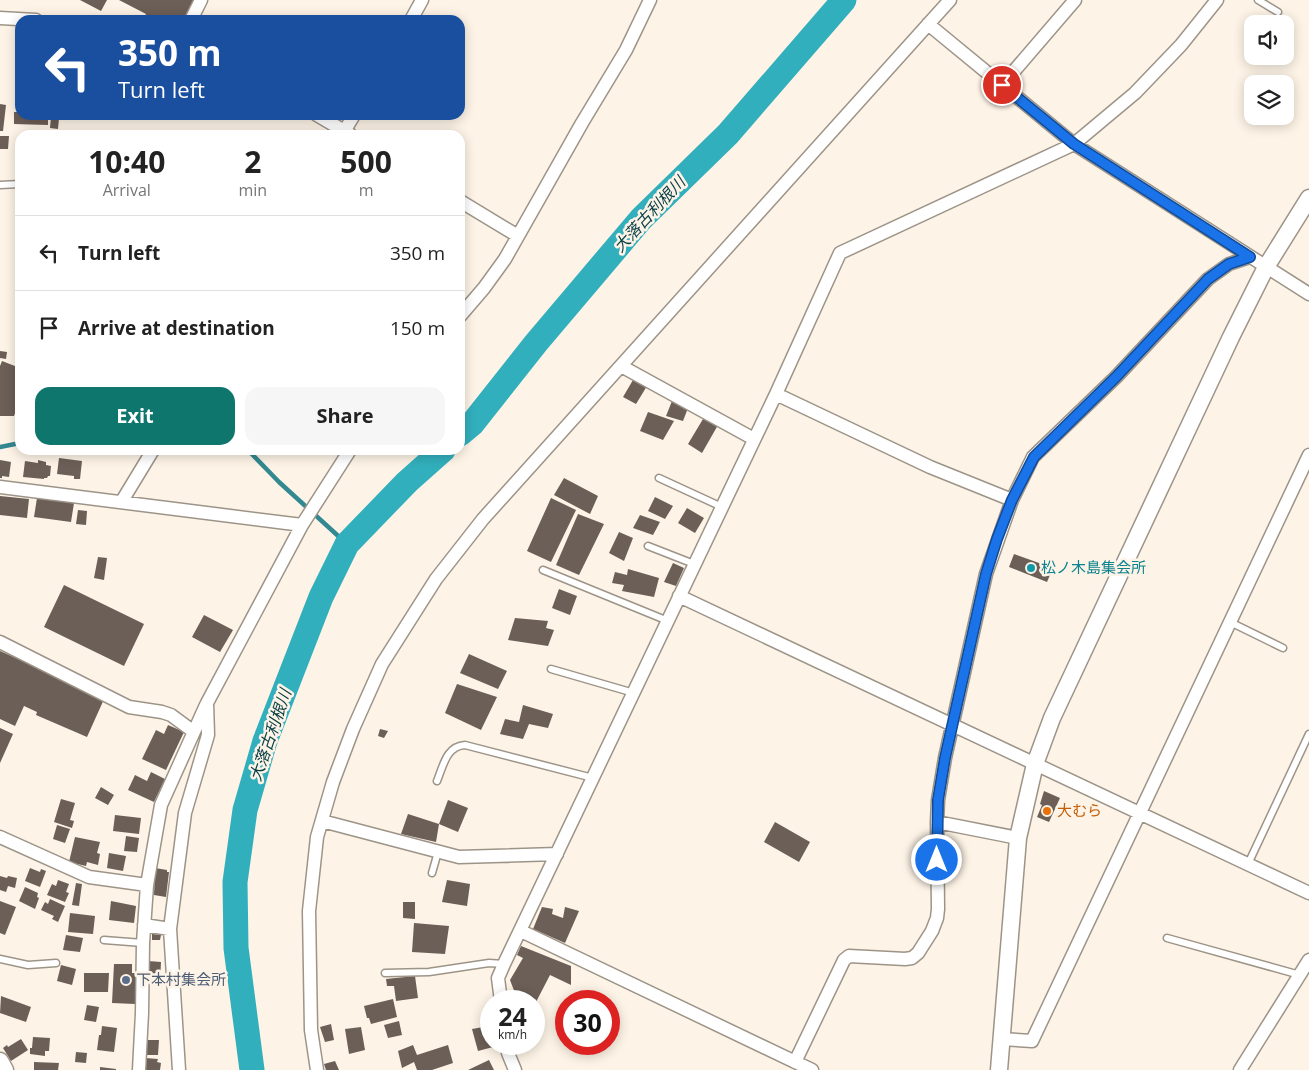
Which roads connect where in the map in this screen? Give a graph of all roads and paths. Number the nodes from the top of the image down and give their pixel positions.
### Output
1 (201, 0) edge
2 (422, 0) edge
3 (650, 0) edge
4 (950, 0) edge
5 (1075, 0) edge
6 (1217, 0) edge
7 (1258, 0) edge
8 (1278, 12) dead end
9 (194, 15) edge
10 (414, 15) edge
11 (0, 18) edge
12 (15, 19) edge
13 (928, 24) junction
14 (1002, 85) junction
15 (325, 120) edge
16 (340, 130) edge
17 (1074, 144) junction
18 (15, 184) edge
19 (0, 185) edge
20 (1309, 198) edge
21 (465, 204) edge
22 (518, 236) junction
23 (1250, 257) junction
24 (1266, 267) junction
25 (1309, 294) edge
26 (465, 310) edge
27 (622, 366) junction
28 (776, 394) junction
29 (754, 439) junction
30 (150, 455) edge
31 (347, 455) edge
32 (1309, 455) edge
33 (660, 478) dead end
34 (0, 487) edge
35 (1012, 500) junction
36 (122, 501) junction
37 (722, 506) junction
38 (302, 526) junction
39 (648, 546) dead end
40 (694, 564) junction
41 (543, 570) dead end
42 (679, 596) junction
43 (668, 621) junction
44 (1230, 622) junction
45 (0, 642) edge
46 (1283, 648) dead end
47 (552, 669) dead end
48 (634, 693) junction
49 (207, 703) junction
50 (954, 725) junction
51 (194, 732) junction
52 (1309, 734) edge
53 (1035, 764) junction
54 (593, 778) junction
55 (437, 782) dead end
56 (1140, 813) junction
57 (322, 821) junction
58 (936, 822) junction
59 (0, 837) edge
60 (1018, 838) junction
61 (438, 852) junction
62 (557, 854) junction
63 (1248, 864) junction
64 (432, 873) dead end
65 (147, 885) junction
66 (1309, 893) edge
67 (144, 926) junction
68 (170, 929) junction
69 (521, 931) junction
70 (1167, 938) dead end
71 (104, 940) dead end
72 (143, 943) junction
73 (0, 959) edge
74 (1309, 960) edge
75 (56, 963) dead end
76 (504, 964) junction
77 (385, 973) dead end
78 (1300, 975) junction
79 (500, 990) edge
80 (1001, 1039) junction
81 (509, 1055) edge
82 (0, 1061) edge
83 (796, 1062) junction
84 (5, 1070) edge
85 (139, 1070) edge
86 (179, 1070) edge
87 (317, 1070) edge
88 (515, 1070) edge
89 (812, 1070) edge
90 (999, 1070) edge
91 (1240, 1070) edge

1 - 9 street
2 - 10 street
3 - 22 street
4 - 13 street
5 - 14 street
6 - 17 street
7 - 8 lane
11 - 12 street
13 - 14 street
13 - 27 street
14 - 17 street
15 - 16 street
17 - 23 street
17 - 28 street
18 - 19 lane
20 - 24 street
21 - 22 street
22 - 26 street
23 - 24 street
23 - 35 street
24 - 25 street
24 - 53 street
27 - 29 street
27 - 57 street
28 - 29 street
28 - 35 street
29 - 37 street
30 - 36 street
31 - 38 street
32 - 44 street
33 - 37 lane
34 - 36 street
35 - 50 street
36 - 38 street
37 - 40 street
38 - 49 street
39 - 40 lane
40 - 42 street
41 - 43 lane
42 - 43 street
42 - 50 street
43 - 48 street
44 - 46 lane
44 - 56 street
45 - 51 street
47 - 48 lane
48 - 54 street
49 - 51 street
49 - 68 street
50 - 53 street
50 - 58 street
51 - 65 street
52 - 63 lane
53 - 56 street
53 - 60 street
54 - 55 lane
54 - 62 street
56 - 63 street
56 - 80 street
57 - 61 street
57 - 87 street
58 - 60 street
58 - 83 street
59 - 65 street
60 - 80 street
61 - 62 street
61 - 64 lane
62 - 69 street
63 - 66 street
65 - 67 street
67 - 68 street
67 - 72 street
68 - 86 street
69 - 76 street
69 - 83 street
70 - 78 lane
71 - 72 lane
72 - 85 street
73 - 75 lane
74 - 78 street
76 - 77 lane
76 - 79 street
78 - 91 street
80 - 90 street
81 - 88 street
82 - 84 street
83 - 89 street

